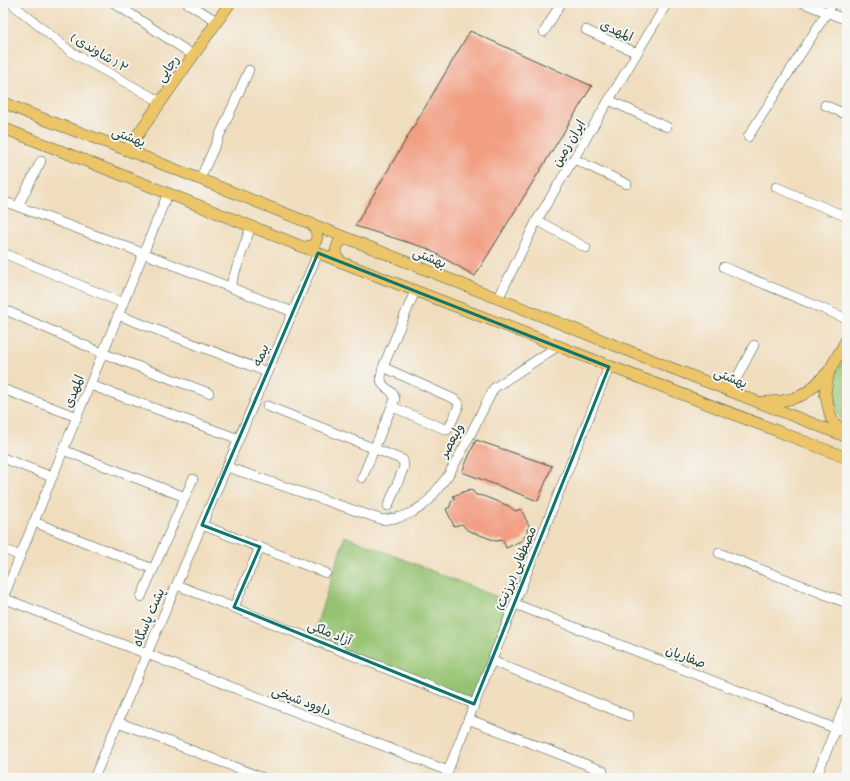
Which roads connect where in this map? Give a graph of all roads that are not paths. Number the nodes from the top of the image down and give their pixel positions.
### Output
1 (12, 3) edge
2 (114, 3) edge
3 (187, 3) edge
4 (230, 3) edge
5 (561, 3) edge
6 (667, 3) edge
7 (804, 3) edge
8 (833, 3) edge
9 (827, 12) junction
10 (847, 20) edge
11 (217, 21) junction
12 (586, 30) dead end
13 (544, 32) dead end
14 (637, 53) junction
15 (194, 55) junction
16 (249, 70) dead end
17 (609, 100) junction
18 (3, 102) edge
19 (161, 102) junction
20 (825, 105) dead end
21 (847, 115) edge
22 (667, 127) dead end
23 (3, 128) edge
24 (748, 137) dead end
25 (127, 150) junction
26 (574, 159) junction
27 (41, 161) dead end
28 (200, 179) junction
29 (627, 184) dead end
30 (776, 188) dead end
31 (168, 193) junction
32 (3, 201) edge
33 (18, 206) junction
34 (847, 216) edge
35 (537, 220) junction
36 (313, 225) junction
37 (251, 226) junction
38 (349, 239) junction
39 (302, 247) junction
40 (586, 248) dead end
41 (143, 253) junction
42 (318, 253) junction
43 (3, 254) edge
44 (341, 262) junction
45 (724, 267) dead end
46 (230, 287) junction
47 (415, 290) junction
48 (498, 299) junction
49 (123, 303) junction
50 (3, 309) edge
51 (293, 312) junction
52 (118, 315) junction
53 (847, 319) edge
54 (847, 339) edge
55 (754, 345) dead end
56 (558, 346) junction
57 (102, 353) junction
58 (383, 367) junction
59 (609, 367) junction
60 (829, 371) junction
61 (267, 372) junction
62 (90, 385) junction
63 (3, 389) edge
64 (730, 391) junction
65 (209, 393) dead end
66 (758, 403) junction
67 (267, 406) dead end
68 (393, 407) junction
69 (77, 417) junction
70 (846, 436) edge
71 (239, 439) junction
72 (375, 449) junction
73 (63, 450) junction
74 (3, 458) edge
75 (847, 458) edge
76 (227, 467) junction
77 (52, 477) junction
78 (362, 478) dead end
79 (193, 479) dead end
80 (185, 497) junction
81 (388, 506) dead end
82 (34, 522) junction
83 (202, 525) junction
84 (260, 547) junction
85 (3, 549) edge
86 (719, 553) dead end
87 (20, 556) junction
88 (153, 569) junction
89 (326, 573) dead end
90 (177, 585) junction
91 (141, 597) dead end
92 (3, 598) edge
93 (847, 603) edge
94 (515, 604) junction
95 (234, 607) junction
96 (147, 653) junction
97 (492, 661) junction
98 (847, 699) edge
99 (474, 704) junction
100 (629, 716) dead end
101 (468, 719) junction
102 (118, 722) junction
103 (836, 728) junction
104 (847, 732) edge
105 (603, 771) dead end
106 (446, 774) edge
107 (95, 776) edge
108 (105, 778) edge
109 (263, 778) edge
110 (816, 778) edge

1 - 19 street, ( شاوندی ) ۲
2 - 15 street
3 - 11 street
4 - 11 main road, رجایی
5 - 13 street
6 - 14 street, ایران زمین
7 - 9 street
8 - 9 street
9 - 10 street
9 - 24 street
11 - 15 main road, رجایی
12 - 14 street, المهدی
14 - 17 street, ایران زمین
15 - 19 main road, رجایی
16 - 28 street
17 - 22 street
17 - 26 street, ایران زمین
18 - 25 main road, بهشتی
19 - 25 main road, رجایی
20 - 21 street
23 - 31 main road
25 - 28 main road, بهشتی
26 - 29 street
26 - 35 street, ایران زمین
27 - 33 street
28 - 36 main road, بهشتی
30 - 34 street
31 - 37 main road
31 - 41 street, المهدی
32 - 33 street
33 - 41 street
35 - 40 street
35 - 48 street, ایران زمین
36 - 38 main road, بهشتی
36 - 39 main road
37 - 39 main road
37 - 46 street
38 - 44 main road
38 - 48 main road, بهشتی
39 - 42 main road
41 - 46 street
41 - 49 street, المهدی
42 - 44 main road
42 - 51 street, بیمه
43 - 49 street
44 - 47 main road
45 - 53 street
46 - 51 street
47 - 56 main road
47 - 58 street
48 - 64 main road, بهشتی
49 - 52 street, المهدی
50 - 57 street
51 - 61 street, بیمه
52 - 57 street, المهدی
52 - 61 street
54 - 60 main road
55 - 64 street
56 - 59 main road
56 - 76 street, ولیعصر
57 - 62 street, المهدی
57 - 65 street
58 - 68 street
58 - 68 street
59 - 75 main road
59 - 94 street, مصطفایی (برزنت)
60 - 66 main road
60 - 70 main road
61 - 71 street, بیمه
62 - 69 street, المهدی
62 - 71 street
63 - 69 street
64 - 66 main road, بهشتی
66 - 70 main road, بهشتی
67 - 72 street
68 - 72 street
69 - 73 street, المهدی
71 - 76 street, بیمه
72 - 78 street
72 - 81 street
73 - 77 street, المهدی
73 - 80 street
74 - 77 street
76 - 83 street, پشت پاسگاه
77 - 82 street, المهدی
79 - 80 street
80 - 88 street
82 - 87 street, المهدی
82 - 88 street
83 - 84 street
83 - 90 street, پشت پاسگاه
84 - 89 street
84 - 95 street
85 - 87 street
86 - 93 street
87 - 92 street, المهدی
88 - 91 street
90 - 95 street, آزاد ملکی
90 - 96 street, پشت پاسگاه
92 - 96 street, داوود شیخی
94 - 97 street, مصطفایی (برزنت)
94 - 103 street, صفاریان
95 - 99 street, آزاد ملکی
96 - 102 street, پشت پاسگاه
96 - 106 street, داوود شیخی
97 - 99 street, مصطفایی (برزنت)
97 - 100 street
98 - 103 street
99 - 101 street, مصطفایی (برزنت)
101 - 105 street
101 - 106 street, مصطفایی (برزنت)
102 - 107 street, پشت پاسگاه
102 - 109 street
103 - 104 street, صفاریان
103 - 110 street
107 - 108 street

